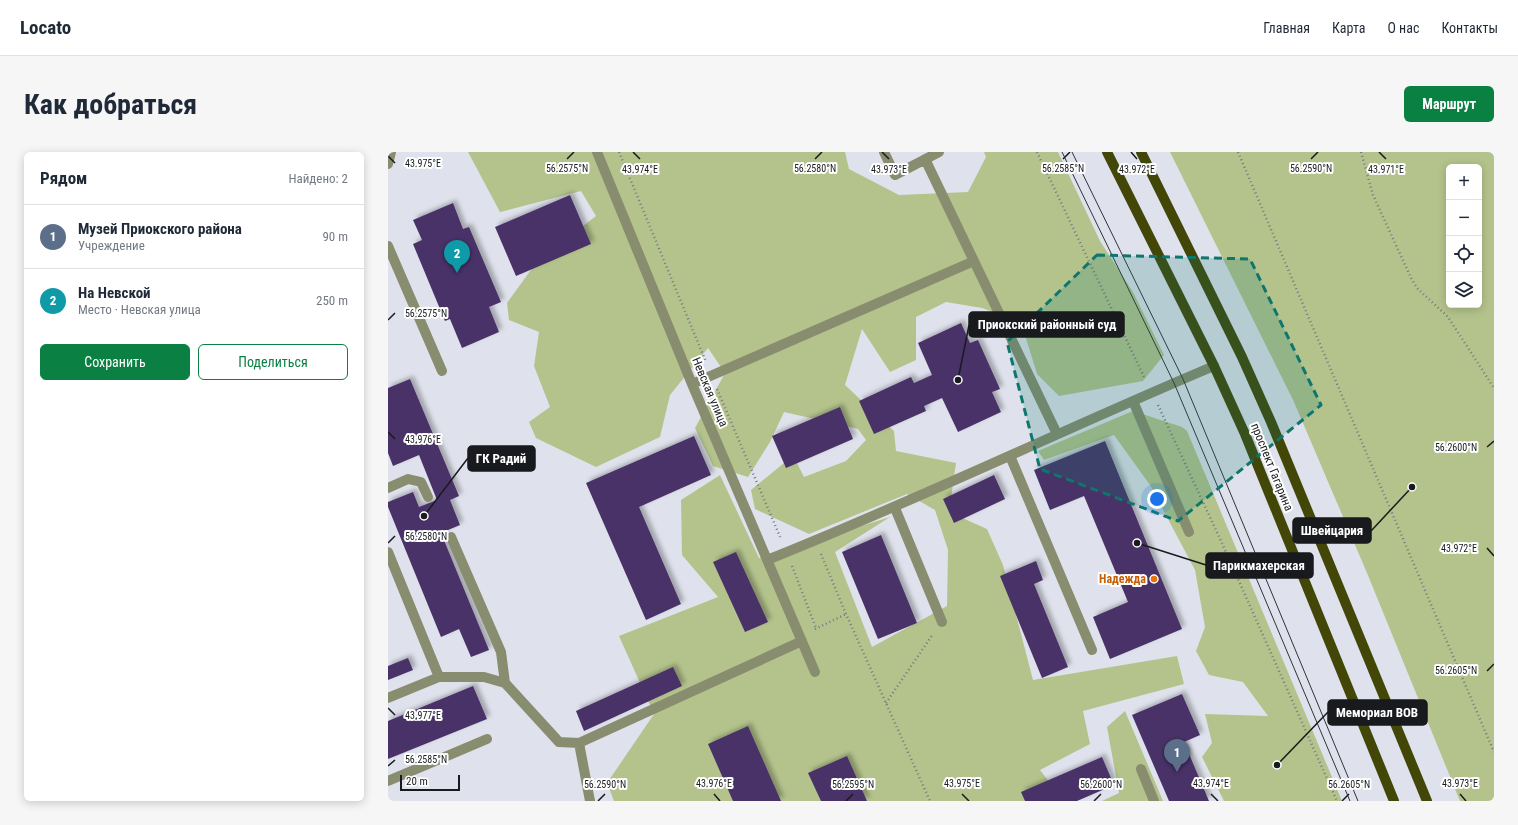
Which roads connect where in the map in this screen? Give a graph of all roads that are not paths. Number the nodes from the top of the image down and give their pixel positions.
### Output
1 (391, 152) edge
2 (597, 152) edge
3 (884, 152) edge
4 (938, 152) edge
5 (1107, 152) edge
6 (1141, 152) edge
7 (925, 159) junction
8 (388, 164) edge
9 (388, 246) edge
10 (974, 261) junction
11 (1214, 366) junction
12 (442, 371) dead end
13 (692, 384) junction
14 (1133, 401) junction
15 (1057, 434) junction
16 (1010, 456) junction
17 (388, 488) edge
18 (428, 497) dead end
19 (895, 508) junction
20 (1189, 532) dead end
21 (451, 537) dead end
22 (388, 552) edge
23 (767, 560) junction
24 (942, 622) road end
25 (802, 641) junction
26 (1092, 650) dead end
27 (815, 672) dead end
28 (439, 677) junction
29 (505, 683) junction
30 (388, 698) edge
31 (487, 739) dead end
32 (579, 743) junction
33 (1141, 770) dead end
34 (388, 781) edge
35 (590, 801) edge
36 (1154, 801) edge
37 (1394, 801) edge
38 (1427, 801) edge

1 - 8 street
2 - 13 street, Невская улица
3 - 7 street
4 - 7 street
5 - 11 main road, проспект Гагарина
6 - 38 main road, проспект Гагарина
7 - 10 street
9 - 12 street
10 - 13 street
10 - 15 street
11 - 14 street
11 - 37 main road, проспект Гагарина
13 - 23 street, Невская улица
14 - 15 street
14 - 20 street
15 - 16 street
16 - 19 street
16 - 26 street
17 - 18 street
19 - 23 street
19 - 24 street
21 - 29 street
22 - 28 street
23 - 25 street, Невская улица
25 - 27 street, Невская улица
25 - 32 street
28 - 29 street
28 - 30 street
29 - 32 street
31 - 34 street
32 - 35 street
33 - 36 street

